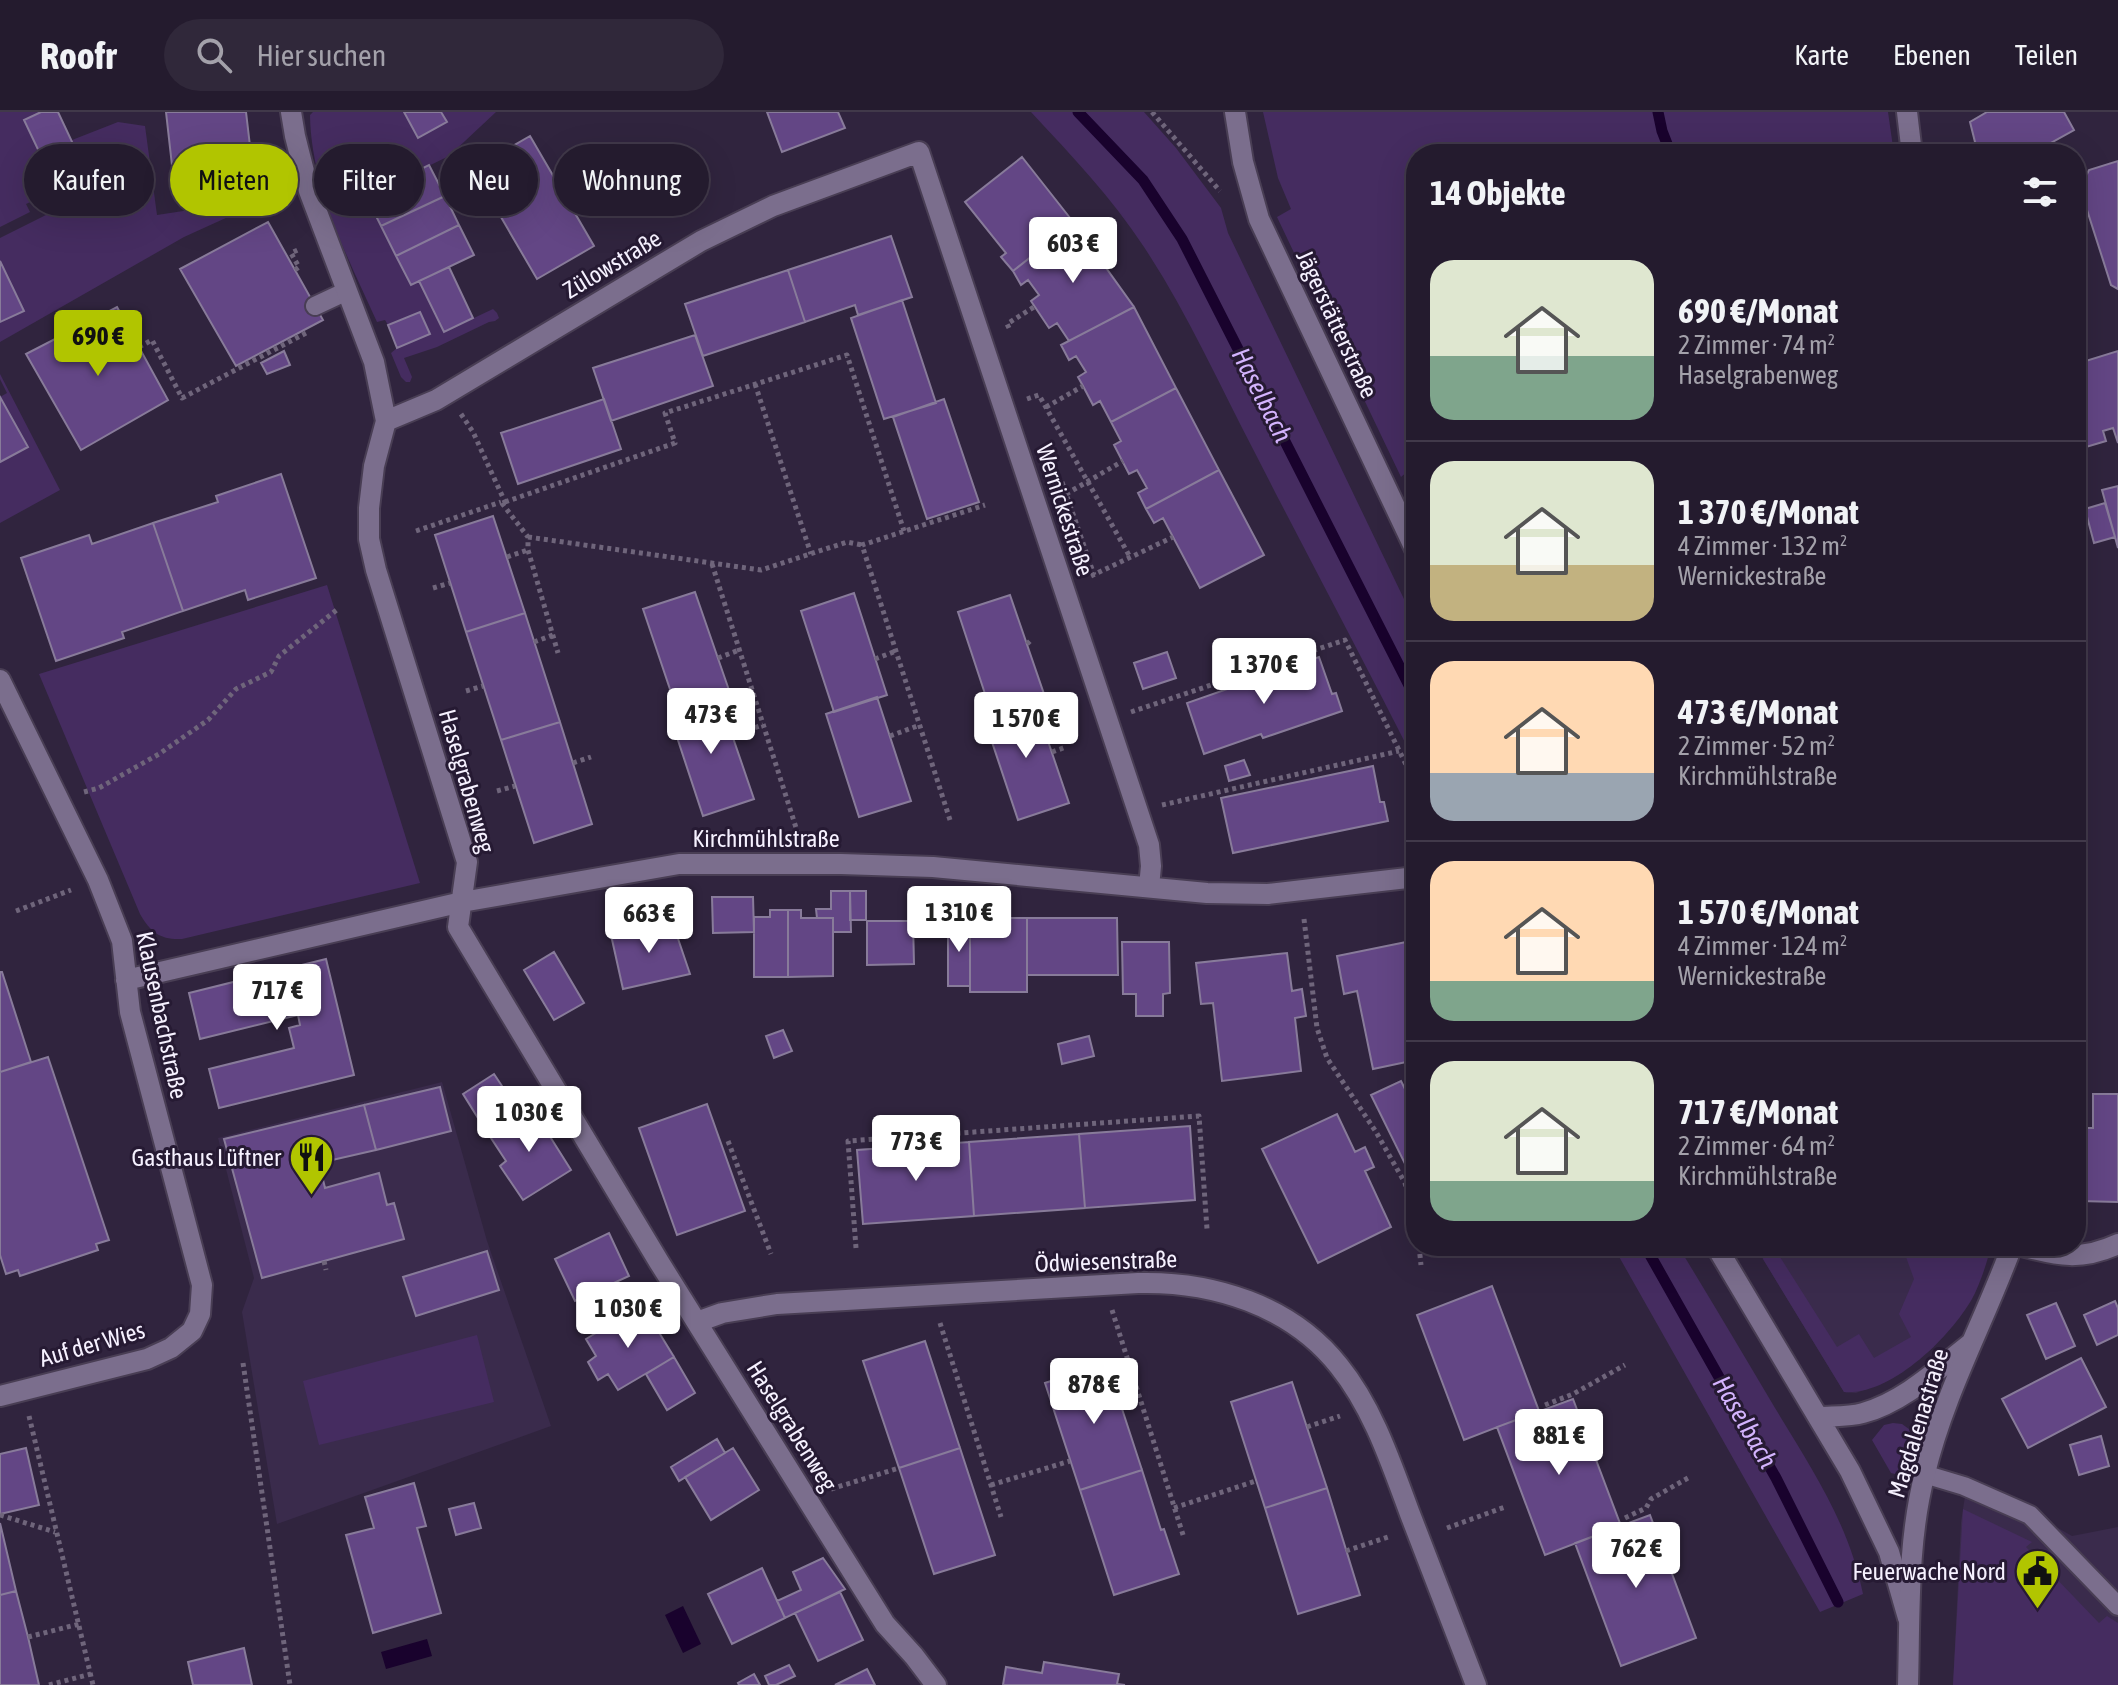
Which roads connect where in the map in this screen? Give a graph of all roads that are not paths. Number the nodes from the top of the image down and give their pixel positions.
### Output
1 (291, 112) edge
2 (1235, 112) edge
3 (1907, 112) edge
4 (1911, 144) edge
5 (919, 152) joint
6 (347, 291) junction
7 (315, 306) dead end
8 (386, 421) junction
9 (1406, 530) edge
10 (0, 680) edge
11 (1406, 878) edge
12 (1149, 887) junction
13 (462, 902) junction
14 (126, 980) junction
15 (2118, 1244) edge
16 (1722, 1256) edge
17 (2008, 1256) edge
18 (2086, 1256) edge
19 (697, 1322) junction
20 (192, 1331) joint
21 (1969, 1345) junction
22 (0, 1396) edge
23 (1819, 1417) junction
24 (1924, 1474) junction
25 (2118, 1606) edge
26 (1909, 1624) junction
27 (936, 1685) edge
28 (1476, 1685) edge
29 (1908, 1685) edge

1 - 6 street, Haselgrabenweg
2 - 9 street, Jägerstätterstraße
3 - 4 street
5 - 8 street, Zülowstraße
5 - 12 street, Wernickestraße
6 - 7 lane
6 - 8 street, Haselgrabenweg
8 - 13 street, Haselgrabenweg
10 - 14 street, Klausenbachstraße
11 - 12 street, Kirchmühlstraße
12 - 13 street, Kirchmühlstraße
13 - 14 street, Kirchmühlstraße
13 - 19 street, Haselgrabenweg
14 - 20 street, Klausenbachstraße
15 - 18 street
16 - 23 street
17 - 21 street, Magdalenastraße
19 - 27 street, Haselgrabenweg
19 - 28 street, Ödwiesenstraße
20 - 22 street, Auf der Wies
21 - 23 street
21 - 24 street, Magdalenastraße
23 - 26 street
24 - 25 lane
24 - 26 street, Magdalenastraße
26 - 29 street

